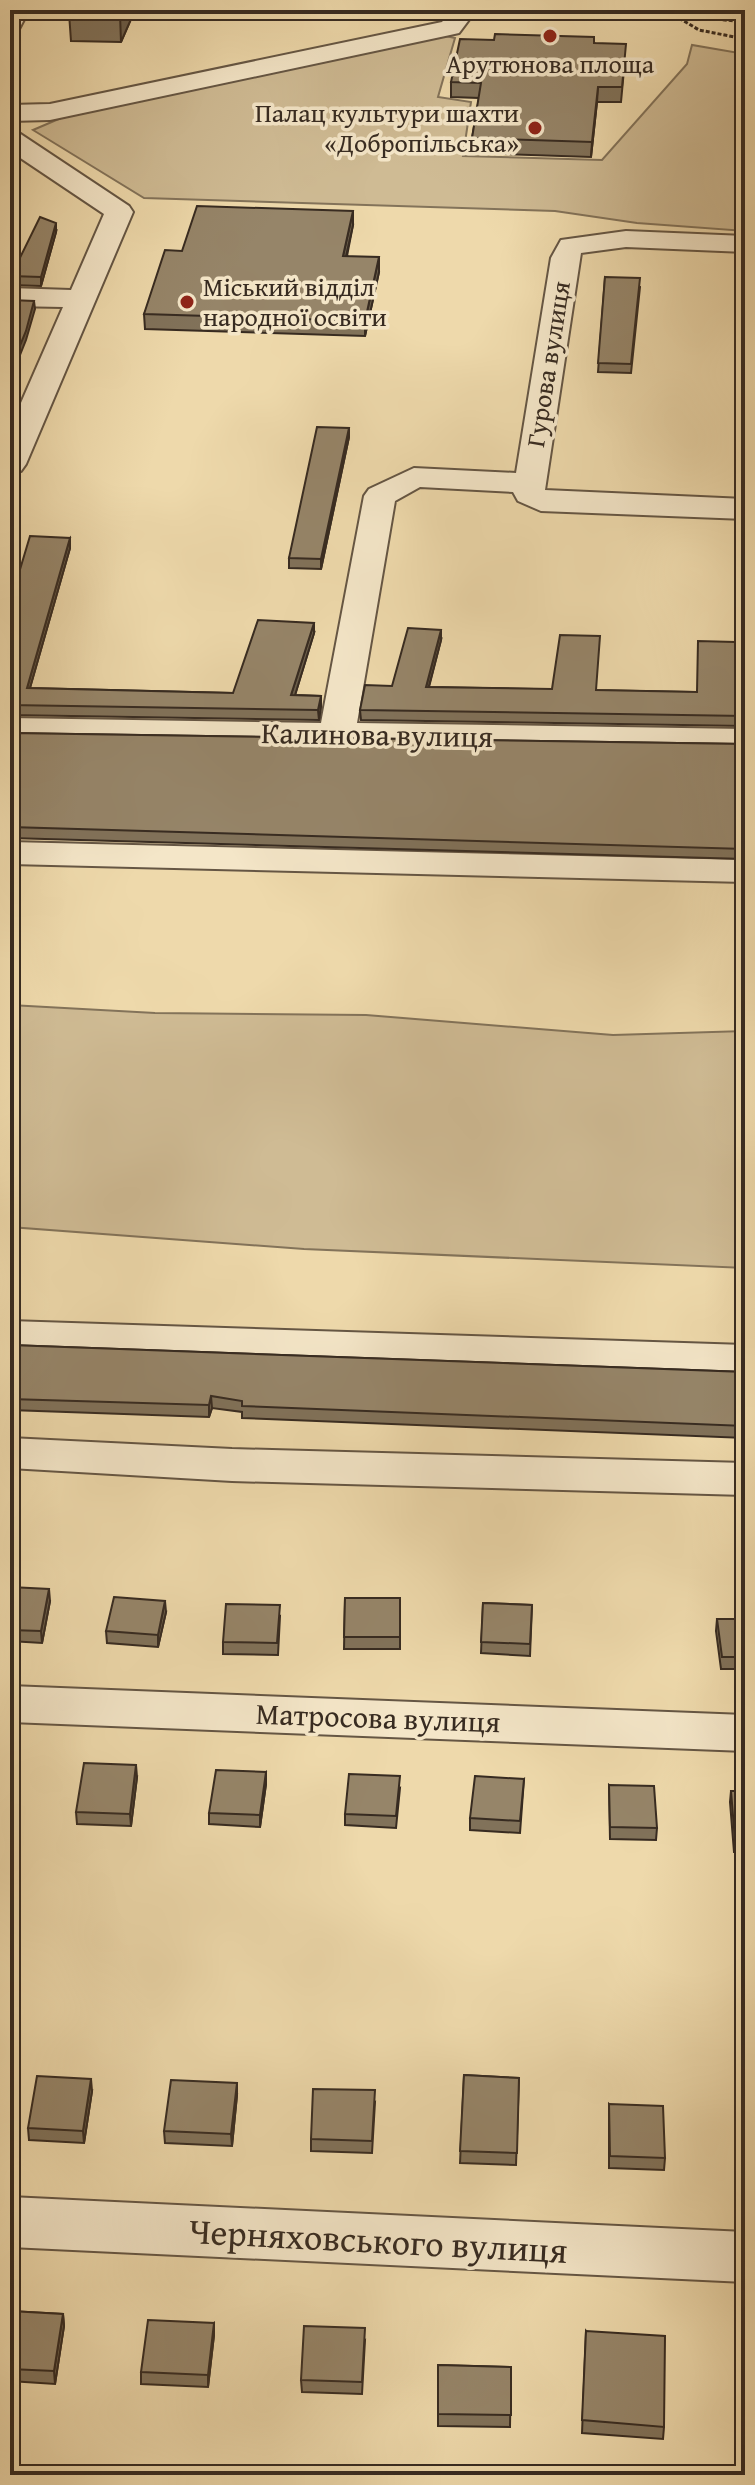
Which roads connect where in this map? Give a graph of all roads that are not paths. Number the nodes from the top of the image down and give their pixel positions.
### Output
1 (17, 10) edge
2 (10, 24) edge
3 (10, 107) edge
4 (10, 113) edge
5 (10, 139) edge
6 (745, 244) edge
7 (10, 297) edge
8 (80, 299) junction
9 (10, 464) edge
10 (530, 483) junction
11 (745, 509) edge
12 (10, 729) edge
13 (337, 734) junction
14 (745, 740) edge
15 (10, 853) edge
16 (745, 871) edge
17 (10, 1335) edge
18 (745, 1359) edge
19 (10, 1453) edge
20 (745, 1479) edge
21 (10, 1704) edge
22 (745, 1733) edge
23 (10, 2222) edge
24 (745, 2257) edge

1 - 2 street
3 - 4 street
5 - 8 street
6 - 10 street, Гурова вулиця
7 - 8 street
8 - 9 street
10 - 11 street
10 - 13 street
12 - 13 street, Калинова вулиця
13 - 14 street, Калинова вулиця
15 - 16 street
17 - 18 street
19 - 20 street
21 - 22 street, Матросова вулиця
23 - 24 street, Черняховського вулиця

